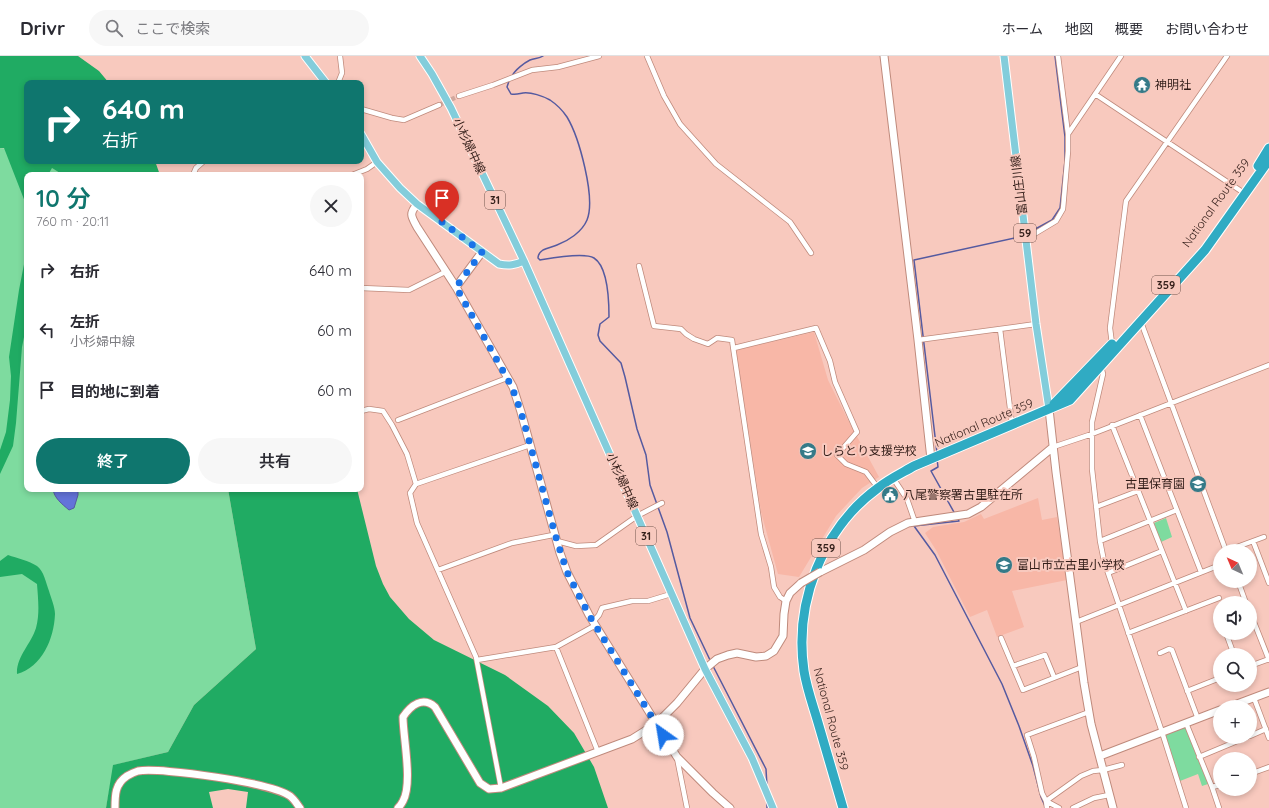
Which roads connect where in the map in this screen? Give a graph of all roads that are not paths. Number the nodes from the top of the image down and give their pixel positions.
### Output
1 (304, 56) edge
2 (340, 56) edge
3 (420, 56) edge
4 (599, 56) edge
5 (647, 56) edge
6 (884, 56) edge
7 (1004, 56) edge
8 (1058, 56) edge
9 (1121, 56) edge
10 (1227, 56) edge
11 (324, 80) edge
12 (339, 80) edge
13 (1095, 94) junction
14 (459, 96) tunnel mouth
15 (440, 104) tunnel mouth
16 (364, 110) edge
17 (1068, 134) junction
18 (364, 139) edge
19 (1168, 141) junction
20 (1269, 148) edge
21 (1269, 160) edge
22 (377, 162) junction
23 (201, 164) edge
24 (194, 172) edge
25 (361, 172) edge
26 (1241, 191) junction
27 (417, 204) junction
28 (1026, 239) junction
29 (482, 252) junction
30 (811, 253) dead end
31 (524, 261) junction
32 (638, 266) dead end
33 (445, 272) junction
34 (456, 287) junction
35 (364, 288) edge
36 (1141, 322) junction
37 (1036, 324) junction
38 (1000, 329) junction
39 (918, 340) junction
40 (1112, 344) junction
41 (734, 348) junction
42 (1269, 365) edge
43 (1101, 366) junction
44 (507, 378) junction
45 (1171, 403) junction
46 (1049, 409) junction
47 (364, 410) edge
48 (1140, 415) junction
49 (398, 420) dead end
50 (1012, 424) junction
51 (1112, 425) junction
52 (1092, 434) junction
53 (530, 444) junction
54 (1053, 447) junction
55 (931, 459) junction
56 (893, 478) junction
57 (416, 484) junction
58 (878, 488) junction
59 (1138, 491) junction
60 (662, 503) dead end
61 (1096, 507) junction
62 (1177, 510) junction
63 (637, 516) junction
64 (1150, 521) junction
65 (915, 522) junction
66 (1264, 537) dead end
67 (555, 538) junction
68 (1100, 541) junction
69 (1253, 541) junction
70 (1223, 544) edge
71 (1245, 544) edge
72 (1162, 551) junction
73 (1213, 568) edge
74 (438, 570) junction
75 (1201, 572) junction
76 (1108, 573) junction
77 (1174, 582) junction
78 (1269, 583) edge
79 (671, 594) junction
80 (1213, 600) edge
81 (786, 601) junction
82 (1119, 604) junction
83 (1186, 611) junction
84 (1076, 622) junction
85 (595, 624) junction
86 (1257, 630) edge
87 (1128, 633) junction
88 (1001, 638) dead end
89 (556, 647) junction
90 (1160, 653) dead end
91 (477, 660) junction
92 (1269, 660) edge
93 (1257, 664) edge
94 (1013, 666) junction
95 (1082, 667) junction
96 (705, 669) junction
97 (1054, 678) junction
98 (1213, 681) edge
99 (1187, 691) junction
100 (1269, 692) edge
101 (1254, 698) junction
102 (1248, 700) edge
103 (1089, 712) junction
104 (1213, 713) edge
105 (1198, 719) junction
106 (1186, 723) junction
107 (656, 724) junction
108 (1266, 730) junction
109 (1162, 732) junction
110 (1257, 733) edge
111 (1269, 738) edge
112 (1230, 744) edge
113 (598, 752) junction
114 (1100, 756) junction
115 (677, 757) junction
116 (1199, 757) junction
117 (1122, 765) dead end
118 (1269, 767) edge
119 (1103, 770) junction
120 (1257, 771) edge
121 (1212, 787) joint
122 (501, 788) junction
123 (1109, 795) junction
124 (1046, 801) junction
125 (115, 808) edge
126 (300, 808) edge
127 (398, 808) edge
128 (687, 808) edge
129 (730, 808) edge
130 (773, 808) edge
131 (843, 808) edge
132 (1047, 808) edge
133 (1059, 808) edge
134 (1073, 808) edge
135 (1113, 808) edge
136 (1186, 808) edge
137 (1219, 808) edge

1 - 11 main road
2 - 12 street
3 - 31 main road, 小杉婦中線 / 31
4 - 14 street
5 - 30 street
6 - 39 street
7 - 28 main road, 富山庄川線 / 59
8 - 17 street
9 - 13 street
10 - 19 street
13 - 17 street
13 - 19 street
15 - 16 street
17 - 28 street
18 - 22 main road
19 - 26 street
19 - 40 street
20 - 26 highway, National Route 359 / 359
21 - 36 highway, National Route 359 / 359
22 - 25 street
22 - 27 main road
23 - 24 street
26 - 40 highway, National Route 359 / 359
27 - 29 main road
27 - 33 street
28 - 37 main road, 富山庄川線 / 59
29 - 31 main road
29 - 34 street
31 - 63 main road, 小杉婦中線 / 31
32 - 41 street
33 - 34 street
33 - 35 street
34 - 44 street
36 - 43 highway, National Route 359 / 359
36 - 45 street
37 - 38 street
37 - 46 main road, 富山庄川線 / 59
38 - 39 street
38 - 50 street
39 - 55 street
40 - 46 highway, National Route 359 / 359
41 - 58 street
41 - 81 street
42 - 45 street
43 - 46 highway, National Route 359 / 359
43 - 52 street
44 - 49 street
44 - 53 street
45 - 48 street
45 - 70 street
46 - 50 highway, National Route 359 / 359
46 - 54 street
47 - 57 street
48 - 51 street
48 - 62 street
50 - 55 highway, National Route 359 / 359
51 - 52 street
51 - 59 street
52 - 54 street
52 - 61 street
53 - 57 street
53 - 67 street
54 - 65 street
54 - 84 street
55 - 56 highway, National Route 359 / 359
56 - 58 highway, National Route 359 / 359
56 - 65 street
57 - 74 street
58 - 131 highway, National Route 359 / 359
59 - 61 street
59 - 64 street
60 - 63 street
61 - 68 street
62 - 64 street
62 - 75 street
63 - 67 street
63 - 79 main road, 小杉婦中線 / 31
64 - 68 street
64 - 72 street
65 - 81 street, bridge
66 - 69 street
67 - 74 street
67 - 85 street
68 - 76 street
69 - 71 street
69 - 78 street
72 - 76 street
72 - 77 street
73 - 75 street
74 - 91 street
75 - 77 street
76 - 82 street
77 - 82 street
77 - 83 street
79 - 85 street
79 - 96 main road, 小杉婦中線 / 31
80 - 83 street
81 - 96 street
82 - 84 street
82 - 87 street
83 - 87 street
84 - 95 street
85 - 89 street
85 - 107 street
86 - 92 street
87 - 109 street
88 - 94 street
89 - 91 street
89 - 113 street
90 - 99 street
91 - 122 street
92 - 93 street
94 - 97 street
94 - 97 street
95 - 97 street
95 - 103 street
96 - 107 street
96 - 130 main road, 小杉婦中線 / 31
98 - 99 street
99 - 105 street
100 - 101 street
101 - 102 street
101 - 108 street
103 - 114 street
103 - 124 street
104 - 105 street
105 - 106 street
106 - 109 street
106 - 116 street
107 - 113 street
107 - 115 street
108 - 110 street
108 - 111 street
109 - 114 street
109 - 136 street
112 - 116 street
113 - 122 street
114 - 119 street
115 - 128 street
115 - 129 street
116 - 121 street
117 - 119 street
118 - 120 street
119 - 123 street
119 - 124 street
121 - 137 street
122 - 127 street
123 - 134 street
123 - 135 street
124 - 132 street
124 - 133 street
125 - 126 street

